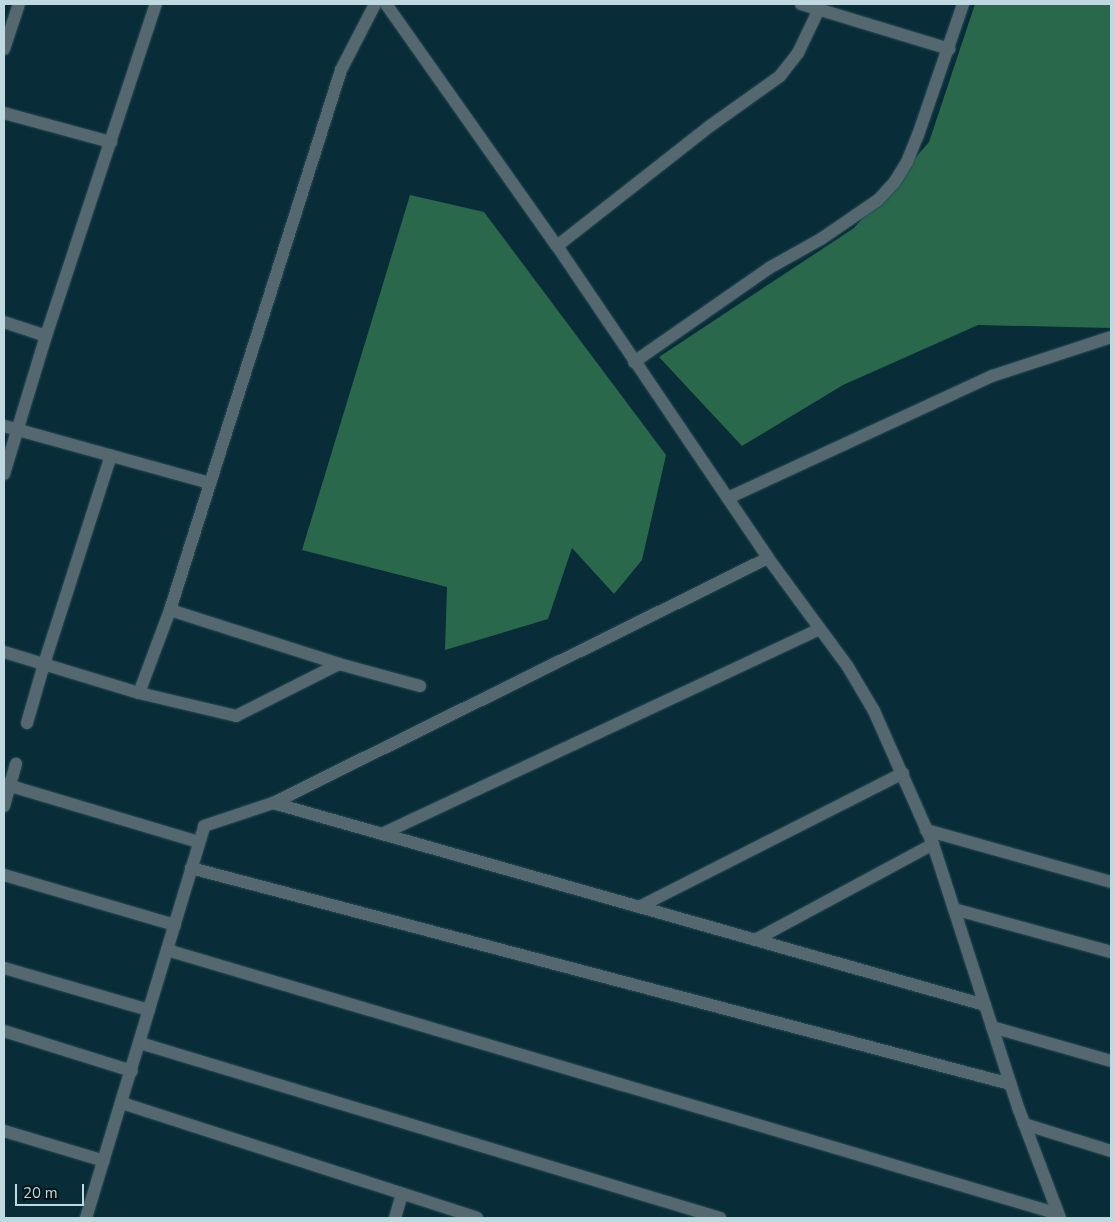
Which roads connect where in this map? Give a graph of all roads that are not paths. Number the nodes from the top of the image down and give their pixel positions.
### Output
1 (18, 4) edge
2 (156, 4) edge
3 (375, 4) edge
4 (386, 4) edge
5 (801, 4) edge
6 (963, 4) edge
7 (819, 9) junction
8 (949, 48) junction
9 (4, 49) edge
10 (4, 113) edge
11 (111, 142) junction
12 (557, 246) junction
13 (4, 322) edge
14 (46, 336) junction
15 (1111, 337) edge
16 (634, 362) junction
17 (4, 426) edge
18 (17, 430) junction
19 (110, 455) junction
20 (4, 474) edge
21 (210, 483) junction
22 (728, 498) junction
23 (768, 558) junction
24 (170, 610) junction
25 (820, 629) junction
26 (4, 652) edge
27 (44, 664) junction
28 (339, 664) junction
29 (420, 686) dead end
30 (139, 692) junction
31 (27, 723) dead end
32 (16, 764) dead end
33 (903, 773) junction
34 (7, 784) edge
35 (273, 803) junction
36 (4, 806) edge
37 (926, 830) junction
38 (382, 834) junction
39 (199, 842) junction
40 (933, 844) junction
41 (192, 868) junction
42 (4, 875) edge
43 (1111, 882) edge
44 (639, 907) junction
45 (954, 909) junction
46 (175, 925) junction
47 (755, 940) junction
48 (167, 950) junction
49 (1111, 952) edge
50 (4, 968) edge
51 (985, 1006) junction
52 (149, 1010) junction
53 (992, 1027) junction
54 (4, 1031) edge
55 (140, 1043) junction
56 (1111, 1061) edge
57 (132, 1071) junction
58 (1010, 1084) junction
59 (122, 1103) junction
60 (1024, 1124) junction
61 (4, 1131) edge
62 (1111, 1151) edge
63 (104, 1161) junction
64 (402, 1194) junction
65 (1059, 1216) edge
66 (86, 1218) edge
67 (395, 1218) edge
68 (477, 1218) edge
69 (720, 1218) edge

1 - 9 street
2 - 11 street
3 - 21 street
4 - 12 street
5 - 7 street
6 - 8 street
7 - 8 street
7 - 12 street
8 - 16 street
10 - 11 street
11 - 14 street
12 - 16 street
13 - 14 street
14 - 18 street
15 - 22 street
16 - 22 street
17 - 18 street
18 - 19 street
18 - 20 street
19 - 21 street
19 - 27 street
21 - 24 street
22 - 23 street
23 - 25 street
23 - 35 street
24 - 28 street
24 - 30 street
25 - 33 street
25 - 38 street
26 - 27 street
27 - 30 street
27 - 31 street
28 - 29 street
28 - 30 street
32 - 34 street
33 - 37 street
33 - 44 street
34 - 36 street
34 - 39 street
35 - 38 street
35 - 39 street
37 - 40 street
37 - 43 street
38 - 44 street
39 - 41 street
40 - 45 street
40 - 47 street
41 - 46 street
41 - 58 street
42 - 46 street
44 - 47 street
45 - 49 street
45 - 51 street
46 - 48 street
47 - 51 street
48 - 52 street
48 - 65 street
50 - 52 street
51 - 53 street
52 - 55 street
53 - 56 street
53 - 58 street
54 - 57 street
55 - 57 street
55 - 69 street
57 - 59 street
58 - 60 street
59 - 63 street
59 - 64 street
60 - 62 street
60 - 65 street
61 - 63 street
63 - 66 street
64 - 67 street
64 - 68 street

